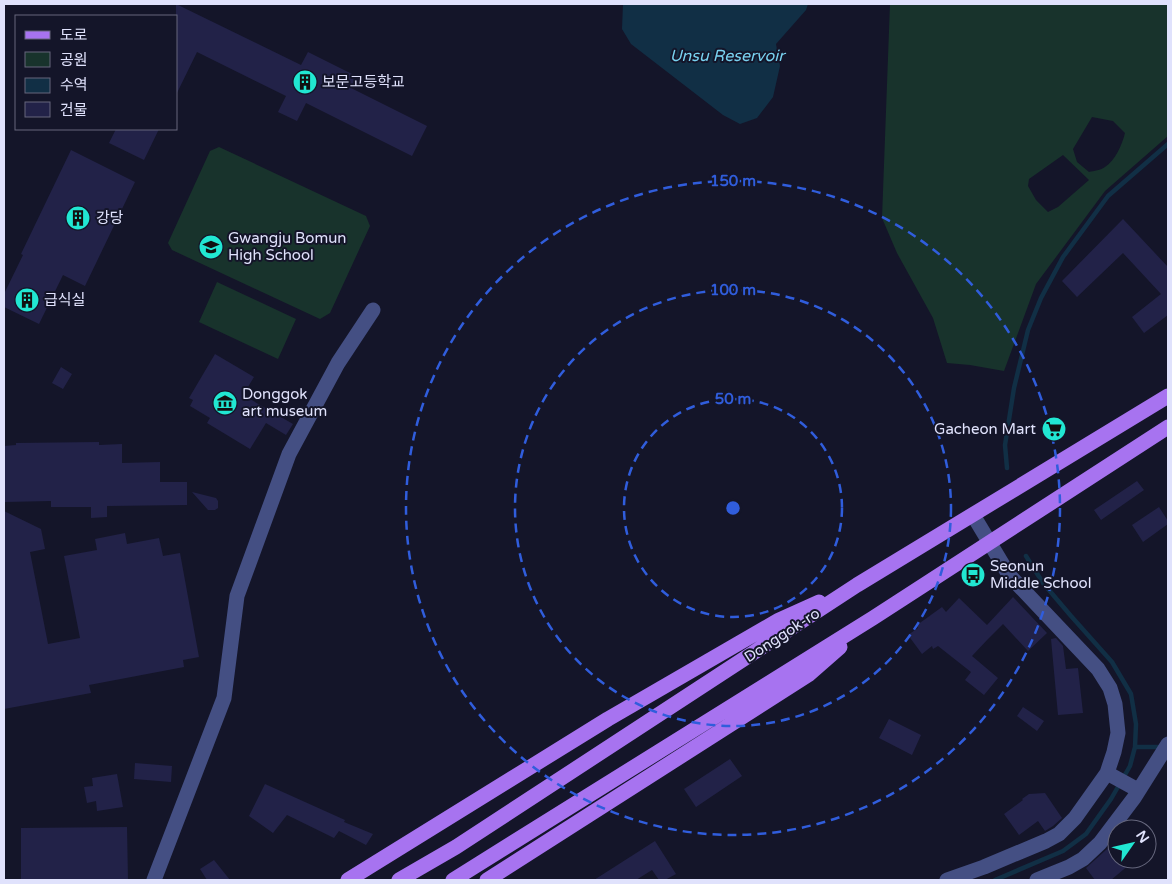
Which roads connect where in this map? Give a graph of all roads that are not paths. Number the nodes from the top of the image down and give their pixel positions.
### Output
1 (374, 310) dead end
2 (1168, 391) edge
3 (1168, 396) edge
4 (1137, 415) junction
5 (1168, 427) edge
6 (972, 515) junction
7 (990, 542) junction
8 (857, 585) junction
9 (873, 618) junction
10 (1166, 749) edge
11 (1109, 774) junction
12 (1135, 789) junction
13 (154, 880) edge
14 (348, 880) edge
15 (399, 880) edge
16 (453, 880) edge
17 (487, 880) edge
18 (947, 880) edge
19 (1037, 880) edge

1 - 13 street
2 - 4 main road
3 - 4 main road, Donggok-ro
4 - 6 main road, Donggok-ro
5 - 7 main road
6 - 7 street
6 - 8 main road, Donggok-ro
7 - 9 main road
7 - 11 street
8 - 14 main road
8 - 15 main road, Donggok-ro
9 - 16 main road
9 - 17 main road
10 - 12 street
11 - 12 street
11 - 18 street
12 - 19 street

